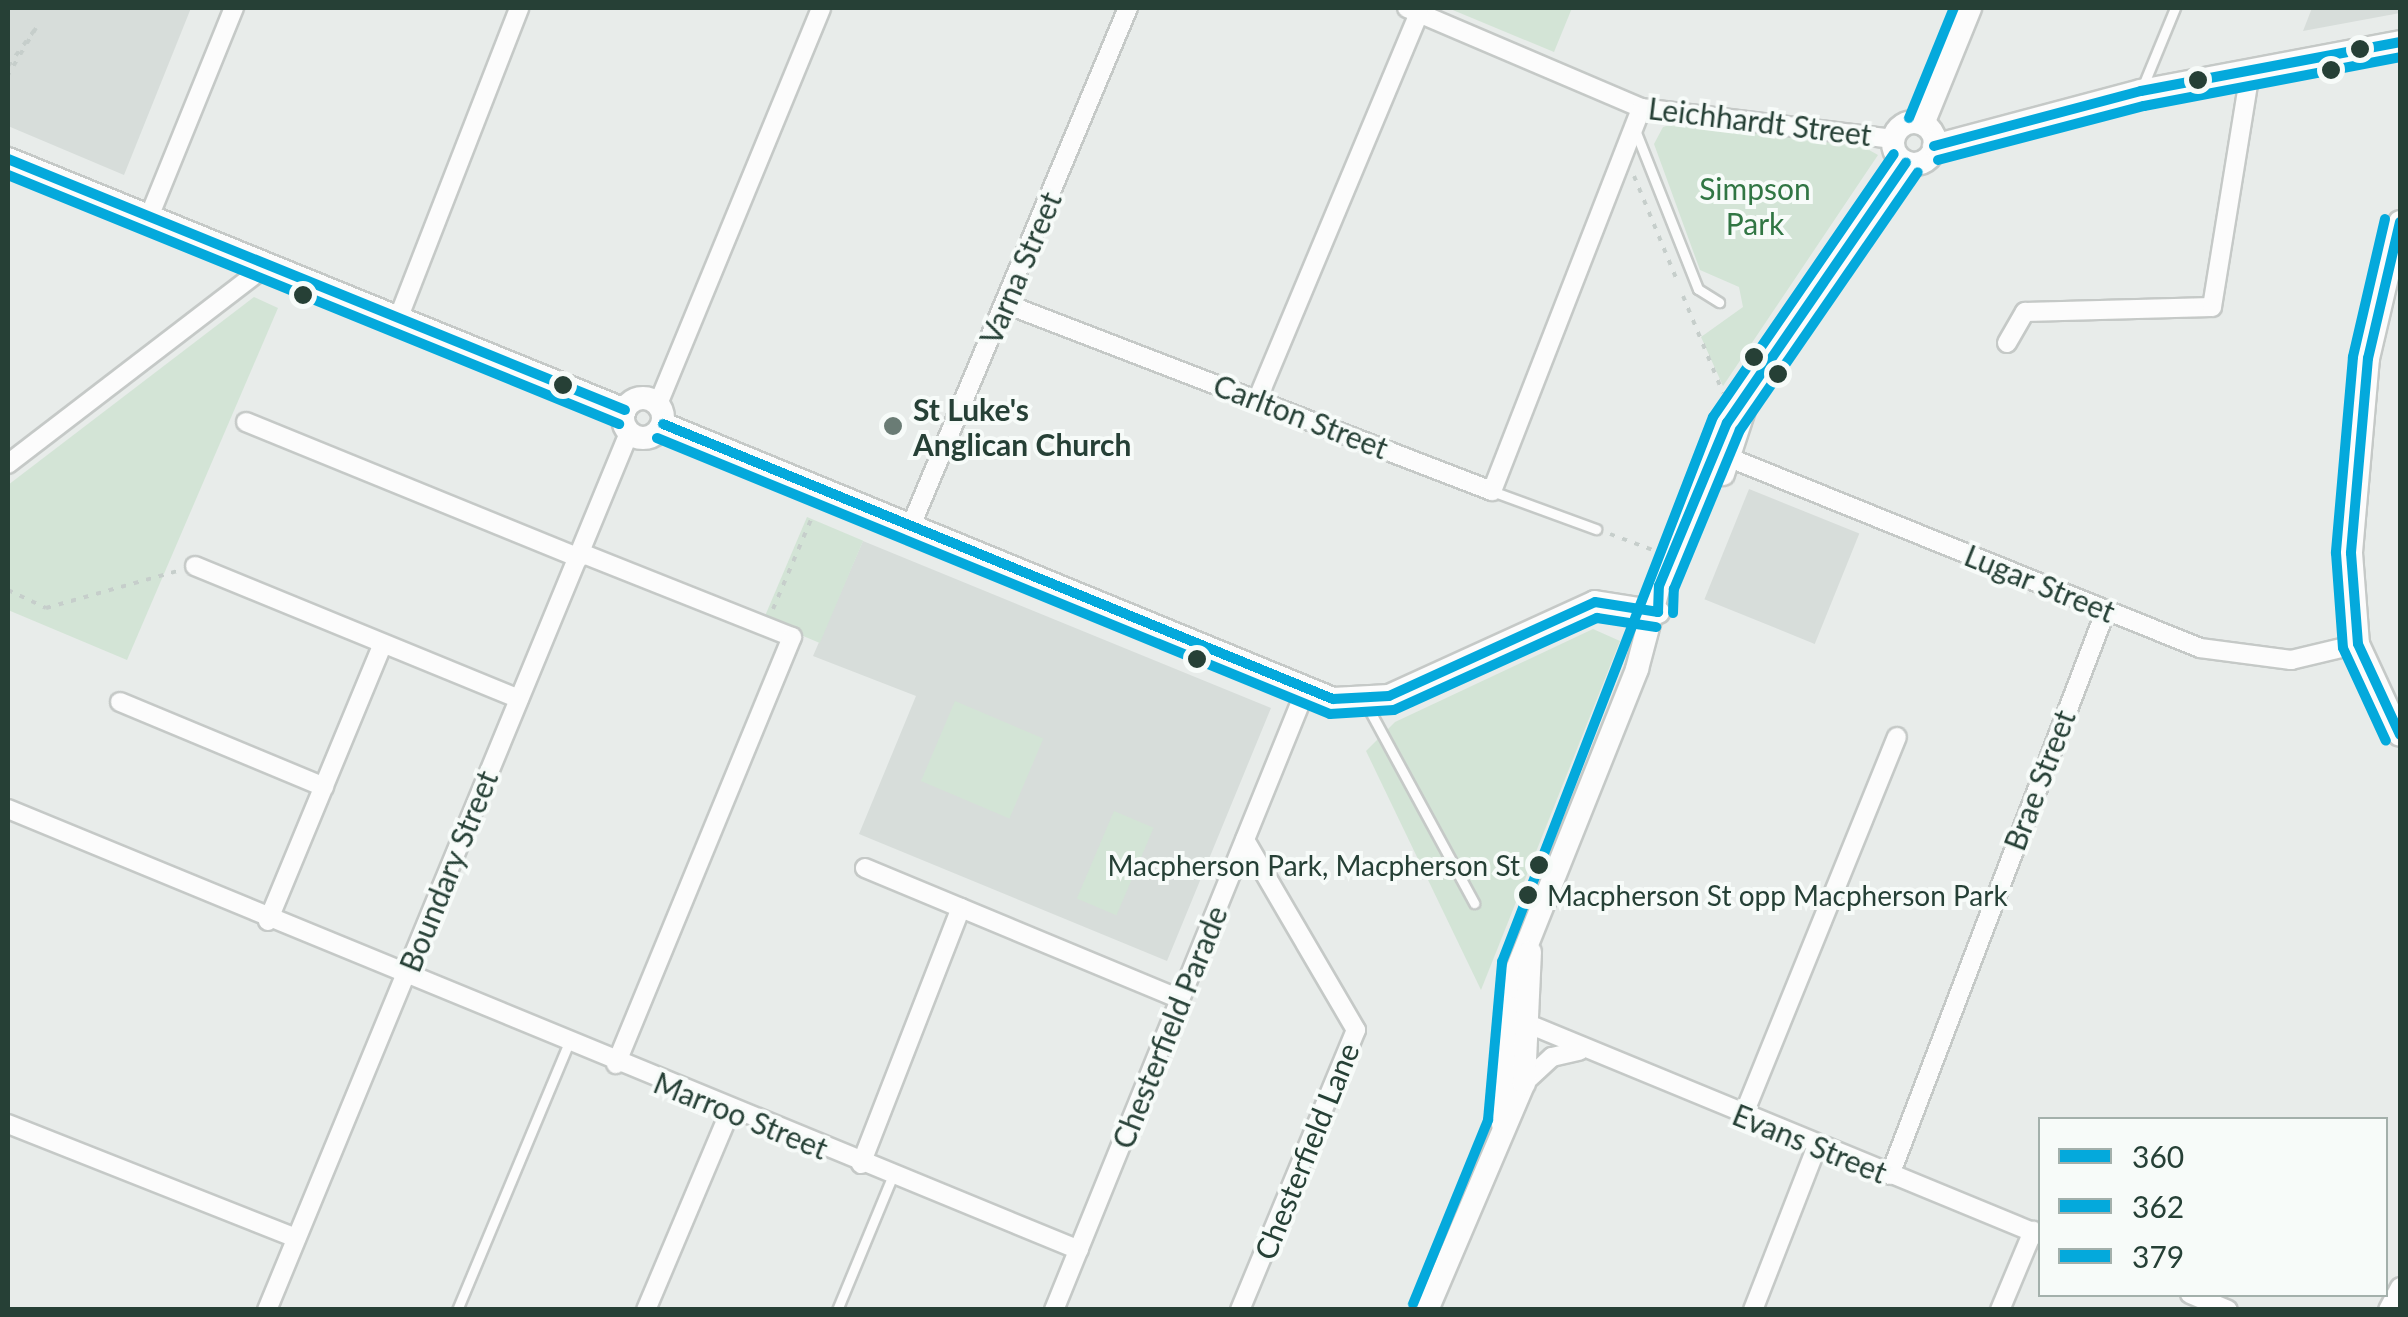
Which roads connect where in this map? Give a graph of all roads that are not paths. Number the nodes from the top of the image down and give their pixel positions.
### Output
1 (234, 8) edge
2 (520, 8) edge
3 (821, 8) edge
4 (1128, 8) edge
5 (1970, 8) edge
6 (2175, 8) edge
7 (1413, 10) edge
8 (2400, 42) edge
9 (2250, 72) junction
10 (2141, 91) junction
11 (1641, 108) junction
12 (1923, 124) junction
13 (1634, 127) junction
14 (1893, 139) junction
15 (1934, 146) junction
16 (8, 159) edge
17 (1906, 163) junction
18 (149, 217) junction
19 (2400, 222) edge
20 (266, 266) junction
21 (1719, 302) dead end
22 (1006, 304) junction
23 (398, 319) junction
24 (2007, 343) dead end
25 (1747, 397) junction
26 (1258, 398) junction
27 (660, 414) junction
28 (627, 421) junction
29 (246, 422) dead end
30 (1730, 458) junction
31 (8, 464) edge
32 (1492, 491) junction
33 (910, 528) junction
34 (1596, 529) road end
35 (580, 555) junction
36 (195, 566) road end
37 (2106, 610) junction
38 (1658, 612) junction
39 (383, 644) junction
40 (2358, 644) junction
41 (1306, 690) junction
42 (519, 699) junction
43 (120, 702) dead end
44 (1365, 702) junction
45 (2400, 735) edge
46 (1897, 737) dead end
47 (324, 787) junction
48 (8, 809) edge
49 (1245, 840) junction
50 (865, 868) dead end
51 (1474, 903) dead end
52 (961, 908) junction
53 (268, 921) junction
54 (405, 977) junction
55 (1180, 998) junction
56 (1516, 1024) junction
57 (568, 1044) junction
58 (1579, 1050) junction
59 (616, 1064) junction
60 (1524, 1083) junction
61 (730, 1111) junction
62 (1743, 1116) junction
63 (8, 1124) edge
64 (1503, 1124) junction
65 (1817, 1146) junction
66 (861, 1164) junction
67 (1890, 1174) junction
68 (892, 1177) junction
69 (2036, 1233) edge
70 (296, 1238) junction
71 (1079, 1250) junction
72 (2400, 1287) edge
73 (2197, 1297) edge
74 (268, 1310) edge
75 (457, 1310) edge
76 (646, 1310) edge
77 (837, 1310) edge
78 (1054, 1310) edge
79 (1240, 1310) edge
80 (1427, 1310) edge
81 (1753, 1310) edge
82 (2000, 1310) edge
83 (2228, 1310) edge
84 (2388, 1310) edge

1 - 18 street
2 - 23 street
3 - 27 street
4 - 22 street, Varna Street
5 - 12 main road
6 - 10 lane
7 - 11 street, Leichhardt Street
7 - 26 street
8 - 9 main road
9 - 10 main road
9 - 24 street
10 - 15 main road
11 - 13 street
11 - 14 street, Leichhardt Street
12 - 14 main road
12 - 15 main road
13 - 21 lane
13 - 32 street
14 - 17 main road
15 - 17 main road
16 - 18 main road
17 - 25 main road
18 - 20 main road
19 - 40 main road
20 - 23 main road
20 - 31 street
22 - 26 street, Carlton Street
22 - 33 street, Varna Street
23 - 28 main road
25 - 30 main road
25 - 38 main road
26 - 32 street, Carlton Street
27 - 28 main road
27 - 28 main road
27 - 33 main road
28 - 35 street, Boundary Street
29 - 35 street
30 - 37 street, Lugar Street
30 - 38 main road
32 - 34 lane, Carlton Street
33 - 41 main road
35 - 42 street, Boundary Street
35 - 59 street
36 - 39 street
37 - 40 street, Lugar Street
37 - 67 street, Brae Street
38 - 44 main road
38 - 56 main road
39 - 42 street
39 - 47 street
40 - 45 main road
41 - 44 main road
41 - 49 street, Chesterfield Parade
42 - 54 street, Boundary Street
43 - 47 street
44 - 51 lane
46 - 62 street
47 - 53 street
48 - 53 street, Marroo Street
49 - 55 street, Chesterfield Parade
49 - 79 street, Chesterfield Lane
50 - 52 street
52 - 55 street
52 - 66 street
53 - 54 street, Marroo Street
54 - 57 street, Marroo Street
54 - 70 street, Boundary Street
55 - 71 street, Chesterfield Parade
56 - 58 street, Evans Street
56 - 60 main road
56 - 64 main road
57 - 59 street, Marroo Street
57 - 75 lane
58 - 60 street
58 - 62 street, Evans Street
59 - 61 street, Marroo Street
60 - 64 main road
61 - 66 street, Marroo Street
61 - 76 street
62 - 65 street, Evans Street
63 - 70 street
64 - 80 main road
65 - 67 street, Evans Street
65 - 81 street
66 - 68 street, Marroo Street
67 - 69 street, Evans Street
68 - 71 street, Marroo Street
68 - 77 lane
69 - 82 street
70 - 74 street, Boundary Street
71 - 78 street, Chesterfield Parade
72 - 84 street
73 - 83 street

